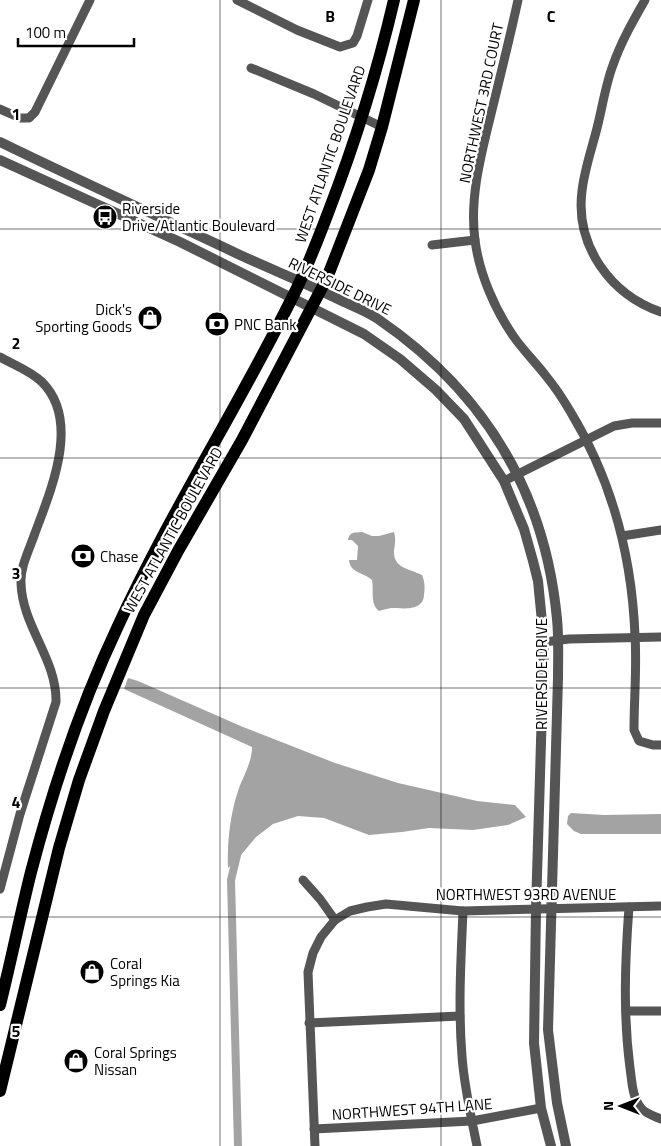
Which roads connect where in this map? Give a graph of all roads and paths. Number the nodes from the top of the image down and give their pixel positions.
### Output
1 (90, 0) edge
2 (237, 0) edge
3 (368, 0) edge
4 (394, 0) edge
5 (414, 0) edge
6 (518, 0) edge
7 (645, 0) edge
8 (251, 68) dead end
9 (0, 109) edge
10 (362, 119) junction
11 (382, 127) junction
12 (0, 142) edge
13 (0, 160) edge
14 (475, 240) junction
15 (432, 245) dead end
16 (300, 282) junction
17 (321, 290) junction
18 (293, 297) junction
19 (312, 307) junction
20 (661, 312) edge
21 (0, 357) edge
22 (661, 423) edge
23 (585, 439) junction
24 (517, 473) junction
25 (504, 481) junction
26 (661, 530) edge
27 (622, 536) junction
28 (661, 637) edge
29 (636, 638) junction
30 (558, 640) junction
31 (544, 642) junction
32 (661, 745) edge
33 (303, 880) dead end
34 (0, 889) edge
35 (661, 906) edge
36 (629, 907) junction
37 (536, 909) junction
38 (550, 909) junction
39 (463, 911) junction
40 (335, 920) junction
41 (0, 1005) edge
42 (626, 1011) junction
43 (661, 1011) edge
44 (460, 1016) junction
45 (309, 1023) junction
46 (0, 1091) edge
47 (541, 1108) junction
48 (661, 1119) edge
49 (472, 1122) junction
50 (314, 1130) junction
51 (315, 1146) edge
52 (478, 1146) edge
53 (551, 1146) edge
54 (566, 1146) edge

1 - 9 street
2 - 3 street
4 - 10 main road, WEST ATLANTIC BOULEVARD
5 - 11 main road, WEST ATLANTIC BOULEVARD
6 - 14 street, NORTHWEST 3RD COURT
7 - 20 street
8 - 10 street
10 - 11 street
10 - 16 main road, WEST ATLANTIC BOULEVARD
11 - 17 main road, WEST ATLANTIC BOULEVARD
12 - 16 street, RIVERSIDE DRIVE
13 - 18 street, RIVERSIDE DRIVE
14 - 15 street
14 - 23 street, NORTHWEST 3RD COURT
16 - 17 street, RIVERSIDE DRIVE
16 - 18 main road, WEST ATLANTIC BOULEVARD
17 - 19 main road, WEST ATLANTIC BOULEVARD
17 - 24 street, RIVERSIDE DRIVE
18 - 19 street, RIVERSIDE DRIVE
18 - 41 main road, WEST ATLANTIC BOULEVARD
19 - 25 street, RIVERSIDE DRIVE
19 - 46 main road, WEST ATLANTIC BOULEVARD
21 - 34 street
22 - 23 street
23 - 24 street
23 - 27 street, NORTHWEST 3RD COURT
24 - 25 street
24 - 30 street, RIVERSIDE DRIVE
25 - 31 street, RIVERSIDE DRIVE
26 - 27 street
27 - 29 street, NORTHWEST 3RD COURT
28 - 29 street
29 - 30 street
29 - 32 street, NORTHWEST 3RD COURT
30 - 31 street
30 - 38 street, RIVERSIDE DRIVE
31 - 37 street, RIVERSIDE DRIVE
33 - 40 street
35 - 36 street, NORTHWEST 93RD AVENUE
36 - 38 street, NORTHWEST 93RD AVENUE
36 - 42 street
37 - 38 street, NORTHWEST 93RD AVENUE
37 - 39 street, NORTHWEST 93RD AVENUE
37 - 47 street, RIVERSIDE DRIVE
38 - 54 street, RIVERSIDE DRIVE
39 - 40 street, NORTHWEST 93RD AVENUE
39 - 44 street
40 - 45 street
42 - 43 street
42 - 48 street
44 - 45 street
44 - 49 street
45 - 50 street
47 - 49 street, NORTHWEST 94TH LANE
47 - 53 street, RIVERSIDE DRIVE
49 - 50 street, NORTHWEST 94TH LANE
49 - 52 street
50 - 51 street

